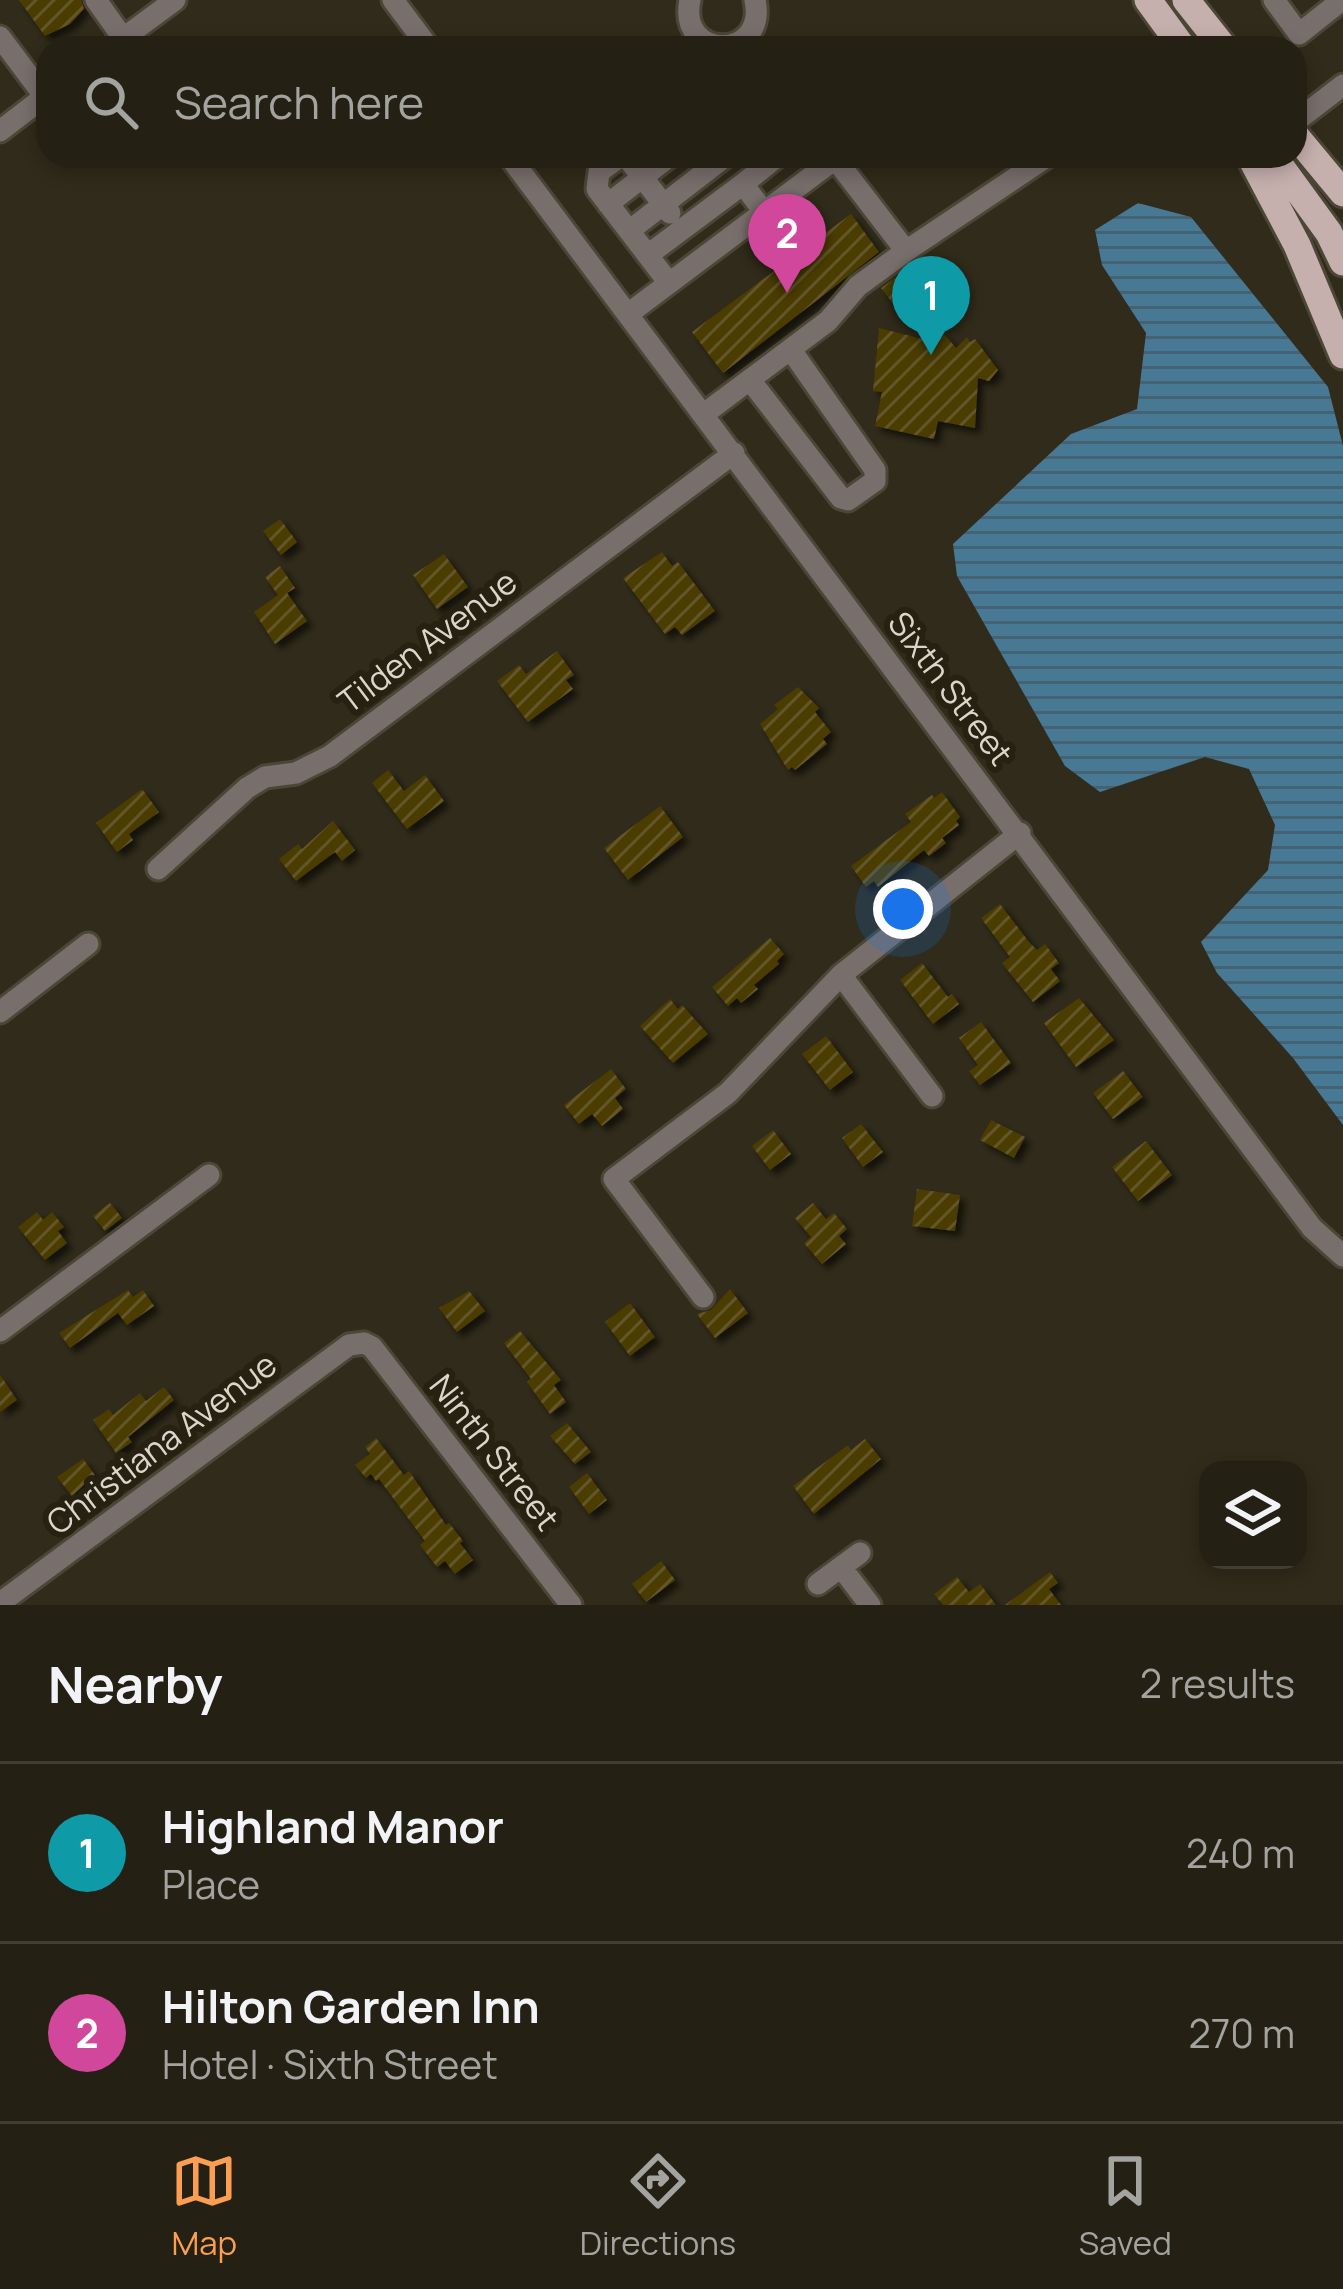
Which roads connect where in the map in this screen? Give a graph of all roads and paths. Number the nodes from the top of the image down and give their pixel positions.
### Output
1 (96, 0) edge
2 (175, 0) edge
3 (393, 0) edge
4 (1148, 0) edge
5 (1186, 0) edge
6 (1274, 0) edge
7 (756, 1) edge
8 (1336, 2) edge
9 (690, 10) edge
10 (113, 36) edge
11 (126, 36) edge
12 (420, 36) edge
13 (714, 36) edge
14 (741, 36) edge
15 (1174, 36) edge
16 (1214, 36) edge
17 (0, 37) edge
18 (36, 82) edge
19 (1343, 85) edge
20 (36, 103) edge
21 (1307, 113) edge
22 (0, 131) edge
23 (1307, 150) edge
24 (526, 168) edge
25 (605, 168) edge
26 (634, 168) edge
27 (654, 168) edge
28 (690, 168) edge
29 (713, 168) edge
30 (738, 168) edge
31 (763, 168) edge
32 (821, 168) edge
33 (842, 168) edge
34 (1030, 168) edge
35 (1256, 168) edge
36 (1282, 168) edge
37 (642, 177) junction
38 (698, 178) junction
39 (747, 181) junction
40 (1343, 193) edge
41 (717, 203) junction
42 (608, 204) junction
43 (663, 205) junction
44 (764, 212) junction
45 (682, 230) junction
46 (629, 231) junction
47 (906, 251) junction
48 (648, 255) junction
49 (1343, 262) edge
50 (669, 284) junction
51 (628, 314) junction
52 (791, 350) junction
53 (1343, 355) edge
54 (750, 380) junction
55 (704, 414) junction
56 (734, 453) junction
57 (1020, 833) junction
58 (158, 869) dead end
59 (88, 944) dead end
60 (841, 975) junction
61 (0, 1012) edge
62 (932, 1096) dead end
63 (209, 1175) dead end
64 (1343, 1256) edge
65 (703, 1297) dead end
66 (0, 1331) edge
67 (364, 1343) joint
68 (818, 1584) dead end
69 (0, 1603) edge
70 (571, 1605) edge
71 (870, 1605) edge

1 - 10 street
2 - 11 street
3 - 12 street
4 - 15 main road
5 - 16 main road
6 - 8 street
7 - 14 street
9 - 13 street
17 - 18 street
19 - 21 street
20 - 22 street
23 - 40 main road
24 - 51 street, Sixth Street
25 - 42 street
26 - 37 street
27 - 37 street
28 - 38 street
29 - 38 street
30 - 39 street
31 - 39 street
32 - 44 street
33 - 47 street
34 - 47 street
35 - 53 main road
36 - 49 main road
37 - 42 street
37 - 43 street
38 - 41 street
38 - 43 street
39 - 41 street
39 - 44 street
41 - 45 street
42 - 46 street
43 - 45 street
43 - 46 street
44 - 50 street
45 - 48 street
46 - 48 street
47 - 52 street
48 - 50 street
50 - 51 street
51 - 55 street, Sixth Street
52 - 54 street
52 - 54 street
54 - 55 street
55 - 56 street, Sixth Street
56 - 57 street, Sixth Street
56 - 58 street, Tilden Avenue
57 - 60 street
57 - 64 street, Sixth Street
59 - 61 street
60 - 62 street
60 - 65 street
63 - 66 street
67 - 69 street, Christiana Avenue
67 - 70 street, Ninth Street
68 - 71 street

